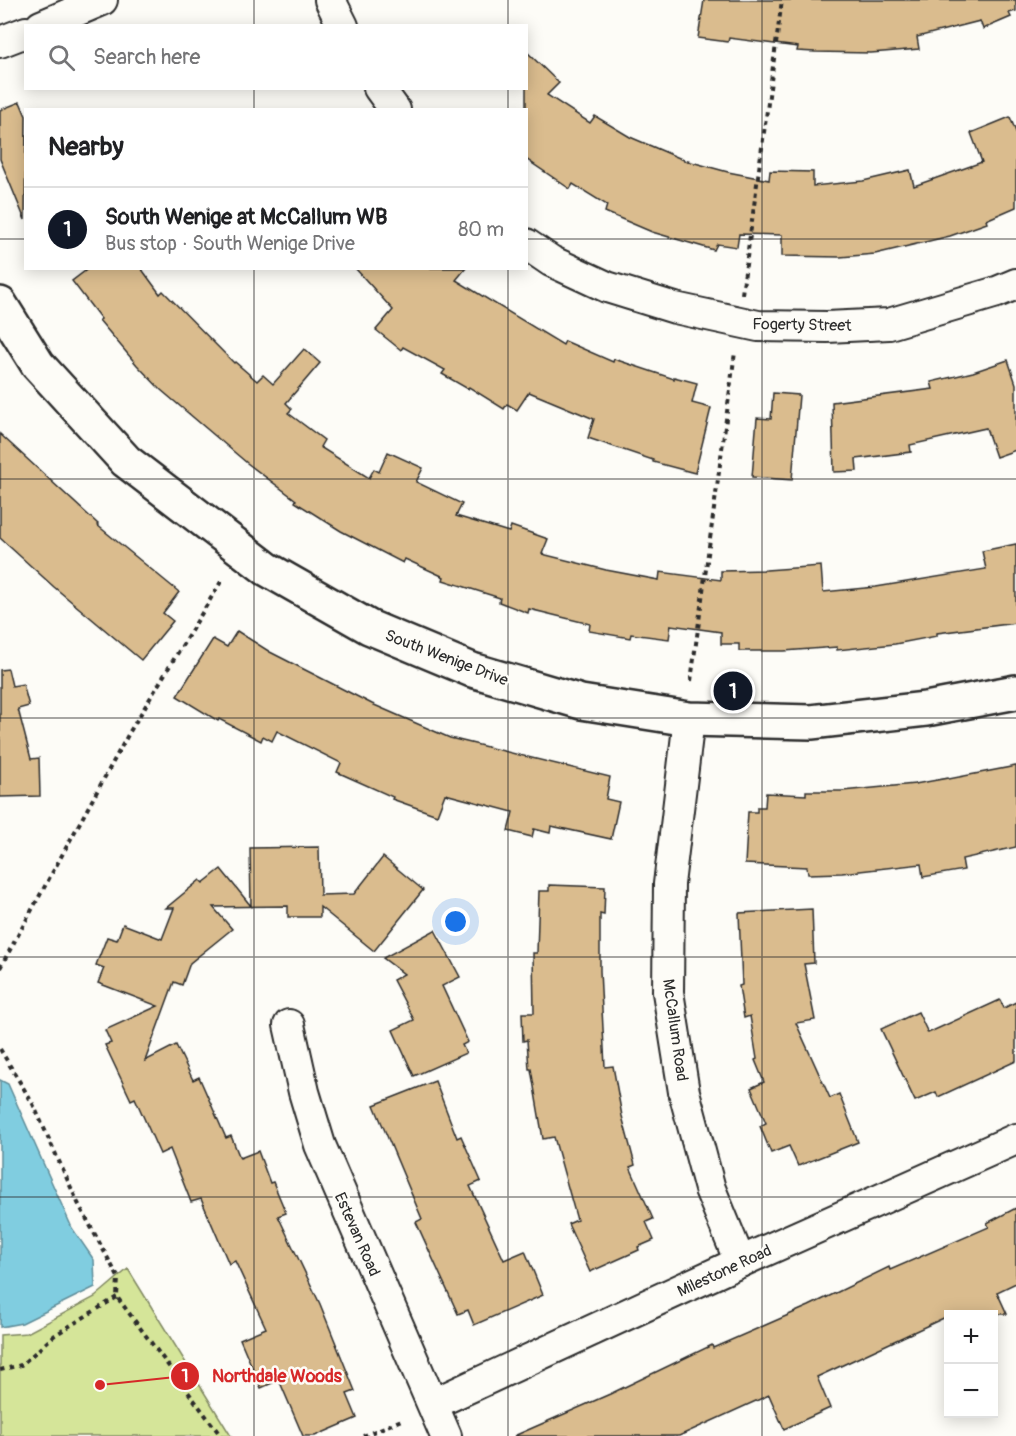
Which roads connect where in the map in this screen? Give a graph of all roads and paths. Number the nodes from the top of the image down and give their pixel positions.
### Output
1 (102, 0) edge
2 (330, 0) edge
3 (782, 0) edge
4 (46, 24) edge
5 (342, 24) edge
6 (24, 33) edge
7 (0, 42) edge
8 (380, 90) edge
9 (394, 108) edge
10 (528, 245) edge
11 (1016, 284) edge
12 (742, 295) dead end
13 (0, 304) edge
14 (735, 351) dead end
15 (222, 580) dead end
16 (691, 681) dead end
17 (1016, 692) edge
18 (689, 719) junction
19 (0, 968) edge
20 (289, 1025) dead end
21 (0, 1049) edge
22 (1016, 1139) edge
23 (740, 1262) junction
24 (117, 1297) junction
25 (0, 1370) edge
26 (433, 1404) junction
27 (404, 1419) dead end
28 (220, 1436) edge
29 (363, 1436) edge
30 (446, 1436) edge

1 - 4 street
2 - 5 street
3 - 12 path
6 - 7 street
8 - 9 street
10 - 11 street, Fogerty Street
13 - 18 street, South Wenige Drive
14 - 16 path
15 - 19 path
17 - 18 street, South Wenige Drive
18 - 23 street, McCallum Road
20 - 26 street, Estevan Road
21 - 24 path
22 - 23 street, Milestone Road
23 - 26 street, Milestone Road
24 - 25 path
24 - 28 path
26 - 30 street, Estevan Road
27 - 29 path

